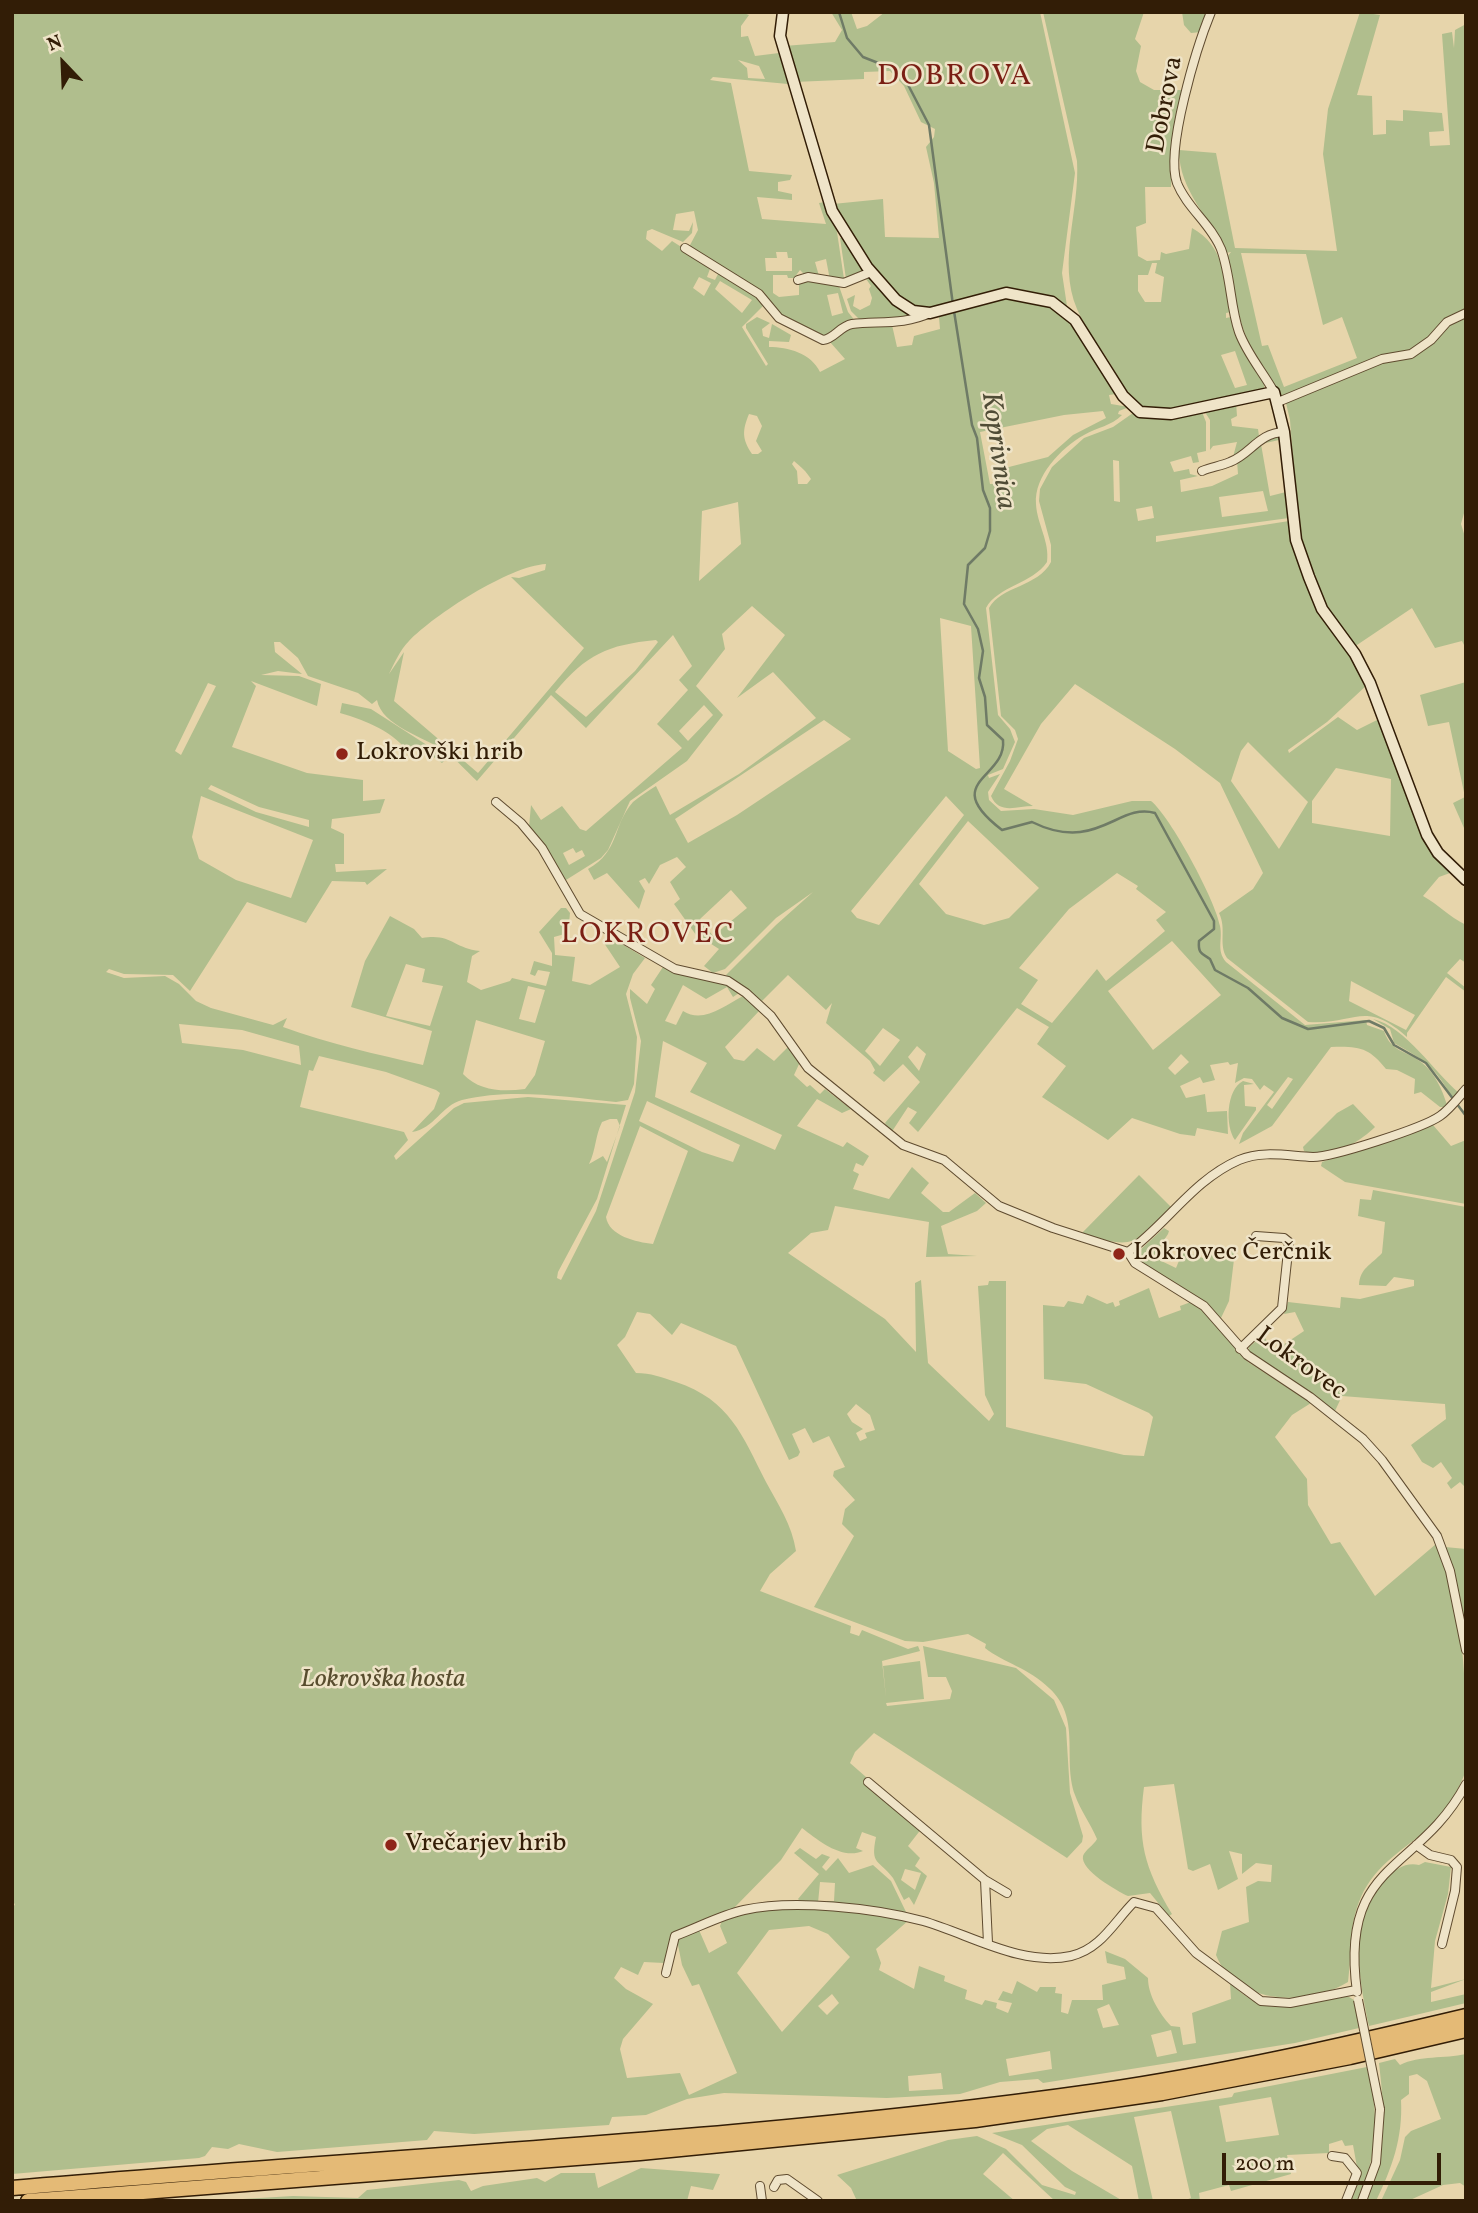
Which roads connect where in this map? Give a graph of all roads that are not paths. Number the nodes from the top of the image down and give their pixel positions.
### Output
1 (783, 12) edge
2 (1211, 12) edge
3 (685, 248) dead end
4 (871, 272) junction
5 (798, 280) dead end
6 (930, 313) junction
7 (1466, 313) edge
8 (1276, 397) junction
9 (1284, 432) junction
10 (1202, 471) dead end
11 (496, 803) dead end
12 (1466, 880) edge
13 (1466, 1089) edge
14 (1256, 1236) dead end
15 (1128, 1252) junction
16 (1240, 1349) junction
17 (1466, 1650) edge
18 (868, 1782) dead end
19 (1466, 1784) edge
20 (1416, 1845) junction
21 (985, 1880) junction
22 (1007, 1893) dead end
23 (988, 1943) junction
24 (1442, 1944) dead end
25 (666, 1972) dead end
26 (1356, 1990) junction
27 (1466, 2016) edge
28 (1466, 2029) edge
29 (1332, 2156) dead end
30 (760, 2186) dead end
31 (774, 2187) dead end
32 (12, 2188) edge
33 (28, 2201) edge
34 (762, 2201) edge
35 (818, 2201) edge
36 (1346, 2201) edge
37 (1362, 2201) edge

1 - 4 street
2 - 8 street, Dobrova
3 - 6 street
4 - 5 street
4 - 6 street
6 - 8 street
7 - 8 street
8 - 9 street
9 - 10 street
9 - 12 street
11 - 15 street
13 - 15 street
14 - 16 street
15 - 16 street, Lokrovec
16 - 17 street, Lokrovec
18 - 21 street
19 - 20 street
20 - 24 street
20 - 26 street
21 - 22 street
21 - 23 street
23 - 25 street
23 - 26 street
26 - 37 street, bridge
27 - 32 highway
28 - 33 highway
29 - 36 street
30 - 34 street
31 - 35 street

